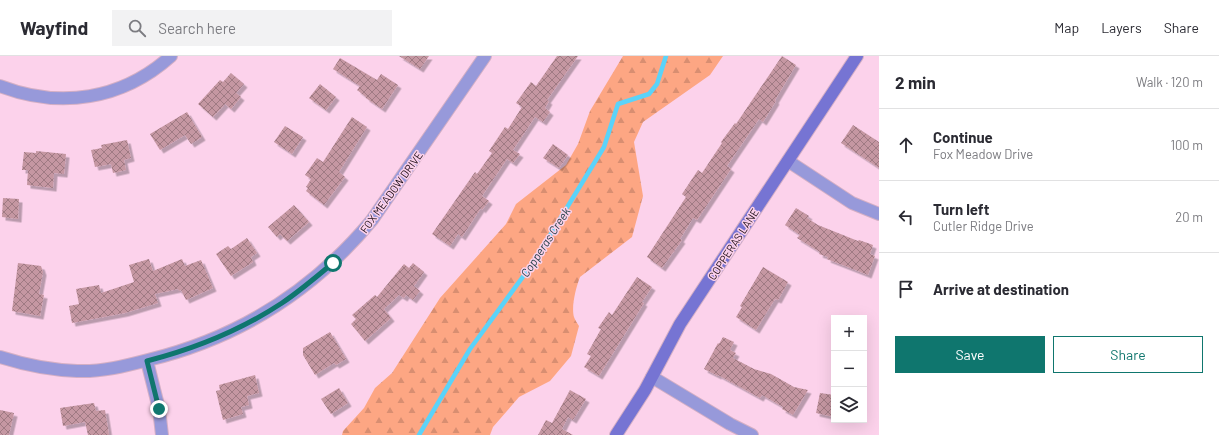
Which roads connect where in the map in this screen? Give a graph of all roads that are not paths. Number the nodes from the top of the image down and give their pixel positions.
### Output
1 (171, 56) edge
2 (485, 56) edge
3 (857, 56) edge
4 (0, 86) edge
5 (788, 161) junction
6 (879, 214) edge
7 (0, 356) edge
8 (147, 361) junction
9 (652, 377) junction
10 (162, 435) edge
11 (616, 435) edge
12 (752, 435) edge

1 - 4 street
2 - 8 street, FOX MEADOW DRIVE
3 - 5 street, COPPERAS LANE
5 - 6 street
5 - 9 street, COPPERAS LANE
7 - 8 street, FOX MEADOW DRIVE
8 - 10 street
9 - 11 street, COPPERAS LANE
9 - 12 street

